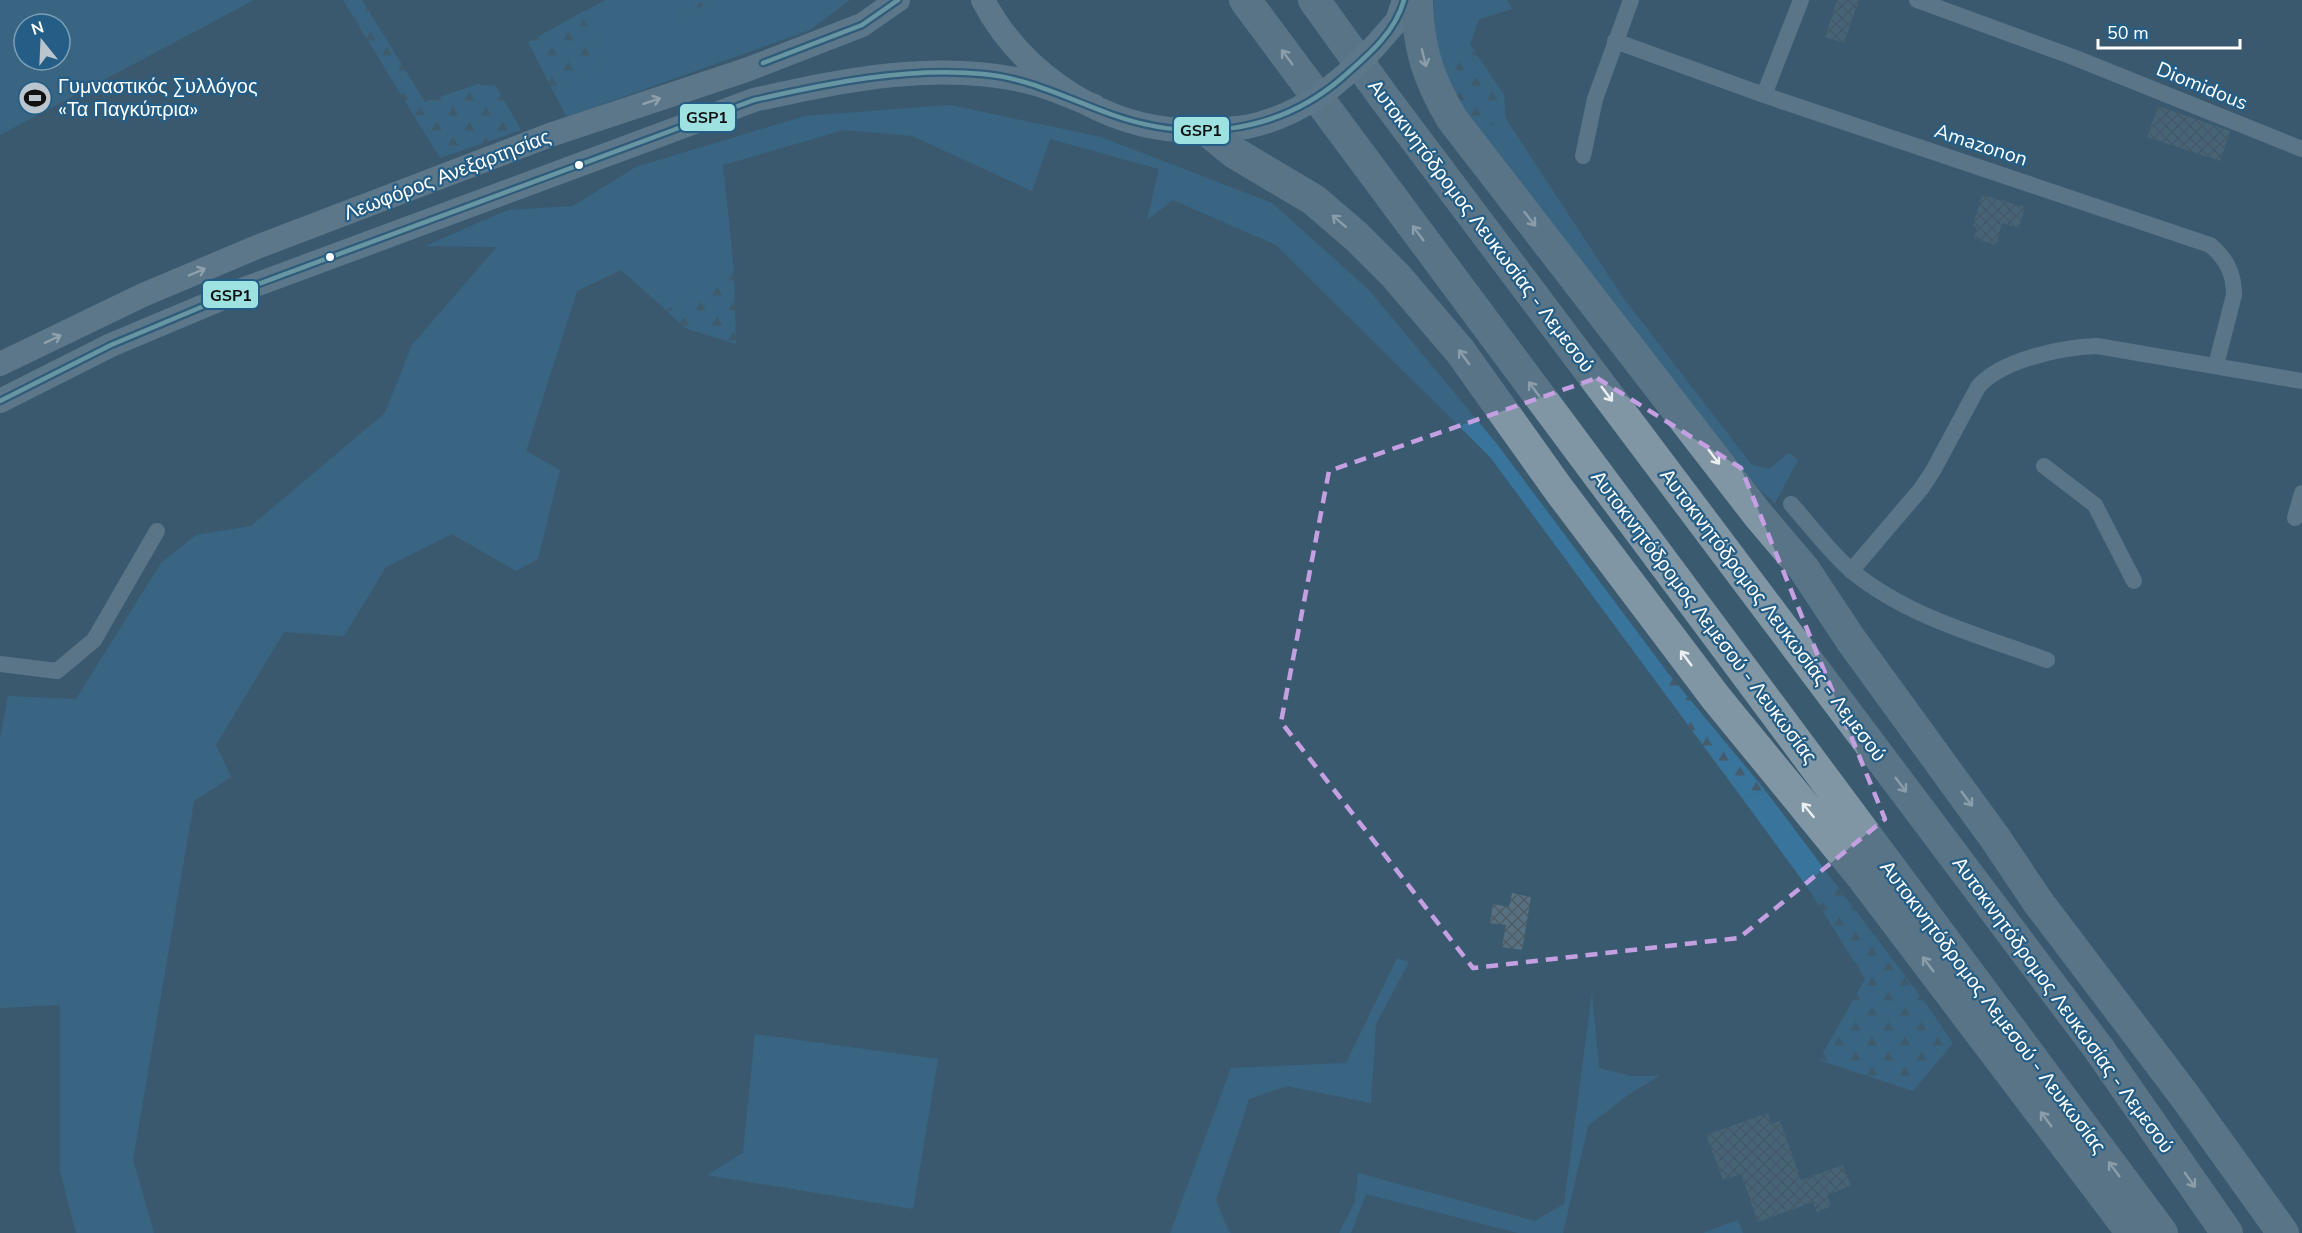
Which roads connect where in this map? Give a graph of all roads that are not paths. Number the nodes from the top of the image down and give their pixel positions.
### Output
1 (898, 0) edge
2 (982, 0) edge
3 (1245, 0) edge
4 (1314, 0) edge
5 (1404, 0) edge
6 (1417, 0) edge
7 (1631, 0) edge
8 (1801, 0) edge
9 (1917, 0) edge
10 (1615, 41) junction
11 (1764, 95) junction
12 (1094, 106) junction
13 (1208, 131) junction
14 (2302, 149) edge
15 (1583, 156) dead end
16 (0, 364) edge
17 (2216, 365) junction
18 (2302, 381) edge
19 (0, 400) edge
20 (2044, 466) dead end
21 (2302, 494) edge
22 (1791, 504) dead end
23 (1759, 516) junction
24 (2295, 518) dead end
25 (157, 531) dead end
26 (1851, 571) junction
27 (2134, 581) dead end
28 (2047, 660) dead end
29 (0, 664) edge
30 (2038, 936) junction
31 (2099, 1049) junction
32 (2132, 1233) edge
33 (2162, 1233) edge
34 (2227, 1233) edge
35 (2265, 1233) edge
36 (2283, 1233) edge

16 -> 1 main road, Λεωφόρος Ανεξαρτησίας
2 - 12 main road
33 -> 3 highway, Αυτοκινητόδρομος Λεμεσού - Λευκωσίας
4 -> 31 highway, Αυτοκινητόδρομος Λευκωσίας - Λεμεσού
5 - 13 main road, bridge
6 -> 23 highway
7 - 10 street
8 - 11 street
9 - 14 street, Diomidous
10 - 11 street, Amazonon
10 - 15 street
11 - 17 street, Amazonon
12 - 13 main road
12 - 19 main road, Λεωφόρος Ανεξαρτησίας
32 -> 13 highway
17 - 18 street
17 - 26 street
20 - 27 street
21 - 24 street
22 - 26 street
23 - 30 highway
23 -> 36 highway
25 - 29 street
26 - 28 street
30 - 31 highway
30 - 35 highway
31 -> 34 highway, Αυτοκινητόδρομος Λευκωσίας - Λεμεσού

